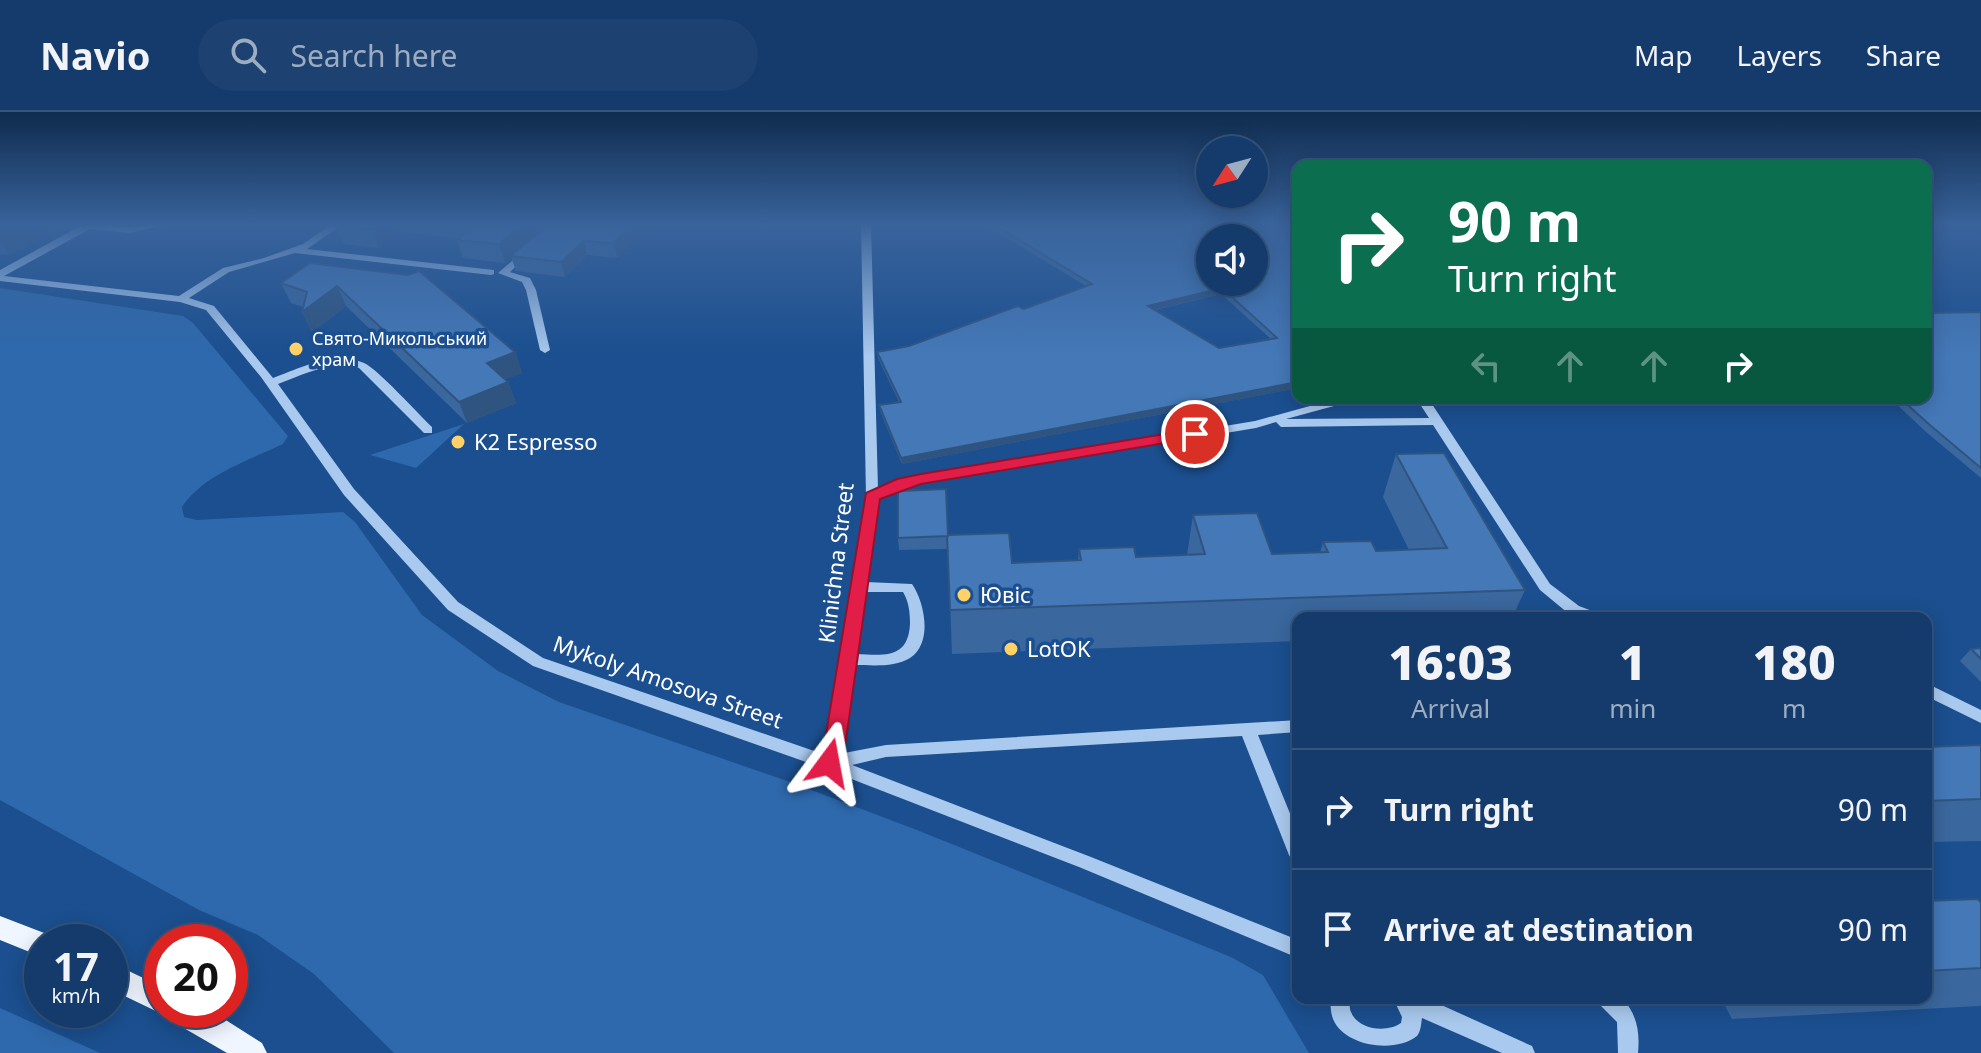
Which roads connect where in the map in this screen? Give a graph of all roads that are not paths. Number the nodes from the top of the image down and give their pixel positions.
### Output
1 (235, 268) edge
2 (454, 268) edge
3 (509, 268) edge
4 (867, 268) edge
5 (491, 272) dead end
6 (0, 276) edge
7 (181, 299) junction
8 (545, 350) dead end
9 (271, 383) junction
10 (1330, 404) edge
11 (1426, 404) edge
12 (1438, 421) junction
13 (1256, 424) junction
14 (428, 430) dead end
15 (872, 497) junction
16 (858, 587) junction
17 (1579, 612) edge
18 (847, 660) junction
19 (1932, 692) edge
20 (1981, 717) edge
21 (1292, 726) edge
22 (1247, 728) junction
23 (829, 763) junction
24 (1292, 840) edge
25 (0, 928) edge
26 (24, 938) edge
27 (1292, 947) edge
28 (1340, 1004) edge
29 (1406, 1004) edge
30 (1414, 1004) edge
31 (1615, 1004) edge
32 (215, 1028) edge
33 (1376, 1050) edge
34 (252, 1053) edge
35 (1525, 1053) edge
36 (1628, 1053) edge

1 - 7 street
2 - 5 street
3 - 8 street
4 - 15 street, Klinichna Street
6 - 7 street, Mykoly Amosova Street
7 - 9 street, Mykoly Amosova Street
9 - 14 street
9 - 23 street, Mykoly Amosova Street
10 - 13 street
11 - 12 street
12 - 13 street
12 - 17 street
13 - 15 street
15 - 16 street, Klinichna Street
16 - 18 street, Klinichna Street
16 - 18 street
18 - 23 street, Klinichna Street
19 - 20 street
21 - 22 street
22 - 23 street
22 - 24 street
23 - 27 street, Mykoly Amosova Street
25 - 26 main road
28 - 33 street
29 - 33 street
30 - 35 street
31 - 36 street
32 - 34 main road

